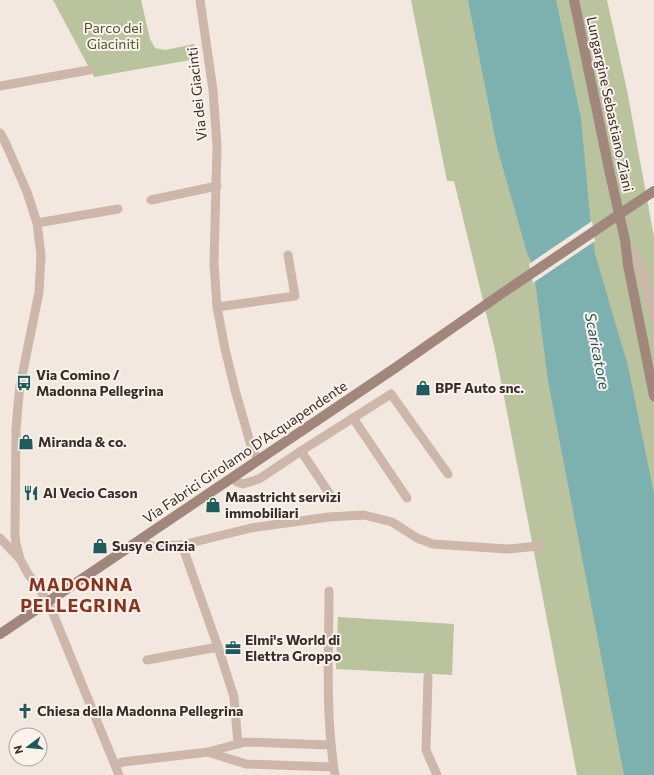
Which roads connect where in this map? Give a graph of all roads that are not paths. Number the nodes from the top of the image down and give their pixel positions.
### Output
1 (200, 0) edge
2 (574, 0) edge
3 (89, 70) dead end
4 (0, 86) edge
5 (0, 133) edge
6 (216, 186) junction
7 (654, 191) edge
8 (151, 200) dead end
9 (118, 209) dead end
10 (619, 214) junction
11 (37, 223) junction
12 (625, 240) junction
13 (288, 255) dead end
14 (217, 307) junction
15 (654, 317) edge
16 (654, 396) edge
17 (353, 418) junction
18 (301, 451) junction
19 (258, 459) junction
20 (448, 474) dead end
21 (233, 477) junction
22 (329, 493) dead end
23 (407, 498) dead end
24 (0, 538) edge
25 (142, 538) junction
26 (182, 545) junction
27 (539, 546) dead end
28 (20, 559) junction
29 (329, 591) dead end
30 (47, 602) junction
31 (0, 634) edge
32 (218, 647) junction
33 (147, 660) dead end
34 (428, 677) dead end
35 (238, 744) junction
36 (330, 745) junction
37 (208, 752) junction
38 (115, 765) junction
39 (334, 771) edge
40 (119, 775) edge
41 (437, 775) edge

1 - 6 street, Via dei Giacinti
2 - 10 main road, Lungargine Sebastiano Ziani
3 - 4 street
5 - 11 street
6 - 8 street
6 - 14 street, Via dei Giacinti
7 - 10 main road, Via Fabrici Girolamo D'Acquapendente
9 - 11 street
10 - 12 main road, Lungargine Sebastiano Ziani
10 - 19 main road, Via Fabrici Girolamo D'Acquapendente
11 - 28 street
12 - 15 street
12 - 16 main road, Lungargine Sebastiano Ziani
13 - 14 street
14 - 19 street, Via dei Giacinti
17 - 18 street
17 - 20 street
17 - 23 street
18 - 21 street
18 - 22 street
19 - 21 main road, Via Fabrici Girolamo D'Acquapendente
21 - 25 main road, Via Fabrici Girolamo D'Acquapendente
24 - 28 street
25 - 26 street
25 - 30 main road, Via Fabrici Girolamo D'Acquapendente
26 - 27 street
26 - 32 street
28 - 30 street
29 - 36 street
30 - 31 main road, Via Fabrici Girolamo D'Acquapendente
30 - 38 street
32 - 33 street
32 - 35 street
34 - 41 street
35 - 36 street
35 - 37 street
36 - 39 street
37 - 38 street
37 - 39 street
38 - 40 street

